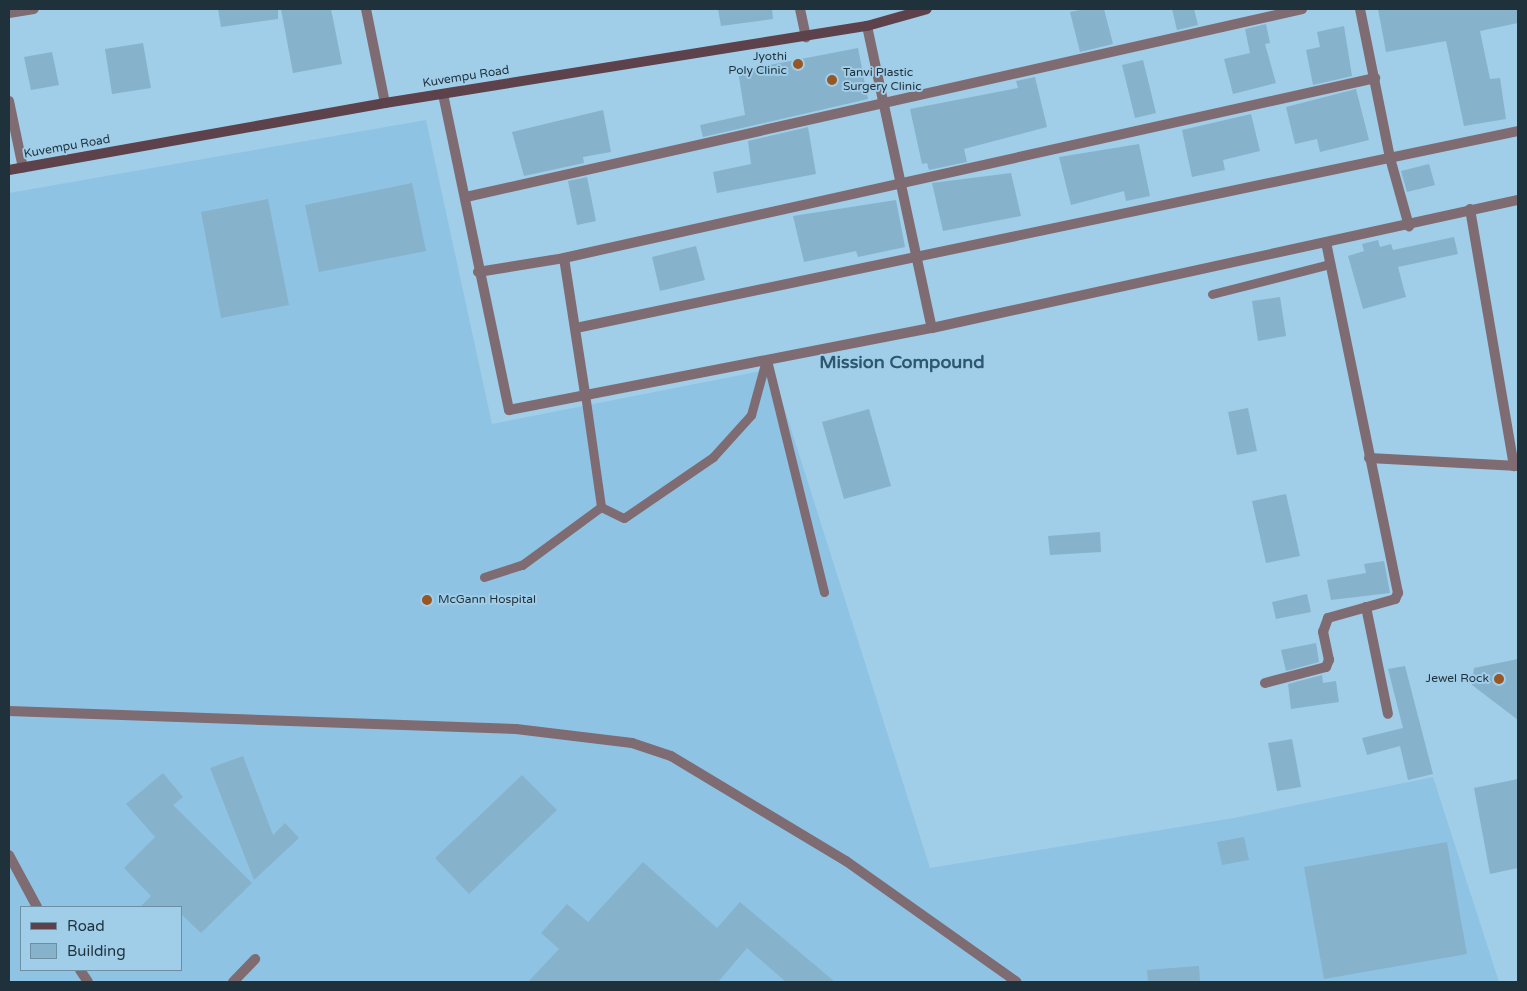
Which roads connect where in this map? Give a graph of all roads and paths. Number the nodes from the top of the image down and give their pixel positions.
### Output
1 (34, 9) edge
2 (366, 9) edge
3 (800, 9) edge
4 (927, 9) edge
5 (1302, 9) edge
6 (1360, 9) edge
7 (9, 13) edge
8 (867, 26) junction
9 (806, 37) junction
10 (1375, 78) junction
11 (443, 94) junction
12 (9, 101) edge
13 (386, 103) junction
14 (885, 104) junction
15 (1518, 131) edge
16 (1390, 158) junction
17 (23, 168) junction
18 (9, 170) edge
19 (900, 183) junction
20 (466, 197) junction
21 (1518, 200) edge
22 (1470, 209) junction
23 (1409, 226) junction
24 (1326, 243) junction
25 (564, 258) junction
26 (917, 258) junction
27 (1330, 264) junction
28 (478, 272) junction
29 (1212, 294) dead end
30 (576, 328) junction
31 (932, 328) junction
32 (766, 360) junction
33 (585, 394) junction
34 (1369, 458) junction
35 (1516, 466) edge
36 (601, 507) junction
37 (484, 577) dead end
38 (824, 592) dead end
39 (1366, 607) junction
40 (1265, 682) dead end
41 (9, 711) edge
42 (1388, 714) dead end
43 (9, 856) edge
44 (36, 906) edge
45 (255, 959) dead end
46 (81, 971) edge
47 (88, 982) edge
48 (233, 982) edge
49 (1017, 982) edge

1 - 7 street
2 - 13 street
3 - 9 street
4 - 8 main road, Kuvempu Road
5 - 14 street
6 - 10 street
8 - 9 main road, Kuvempu Road
8 - 14 street
9 - 11 main road, Kuvempu Road
10 - 16 street
10 - 19 street
11 - 13 main road, Kuvempu Road
11 - 20 street
12 - 17 street
13 - 17 main road, Kuvempu Road
14 - 19 street
14 - 20 street
15 - 16 street
16 - 23 street
16 - 26 street
17 - 18 main road, Kuvempu Road
19 - 25 street
19 - 26 street
20 - 28 street
21 - 22 street
22 - 23 street
22 - 35 street
23 - 24 street
24 - 27 street
24 - 31 street
25 - 28 street
25 - 30 street
26 - 30 street
26 - 31 street
27 - 29 lane
27 - 34 street
28 - 33 street
30 - 33 street
31 - 32 street
32 - 33 street
32 - 36 lane
32 - 38 lane
33 - 36 lane
34 - 35 street
34 - 39 street
36 - 37 lane
39 - 40 street
39 - 42 street
41 - 49 street
43 - 44 street
45 - 48 street
46 - 47 street

